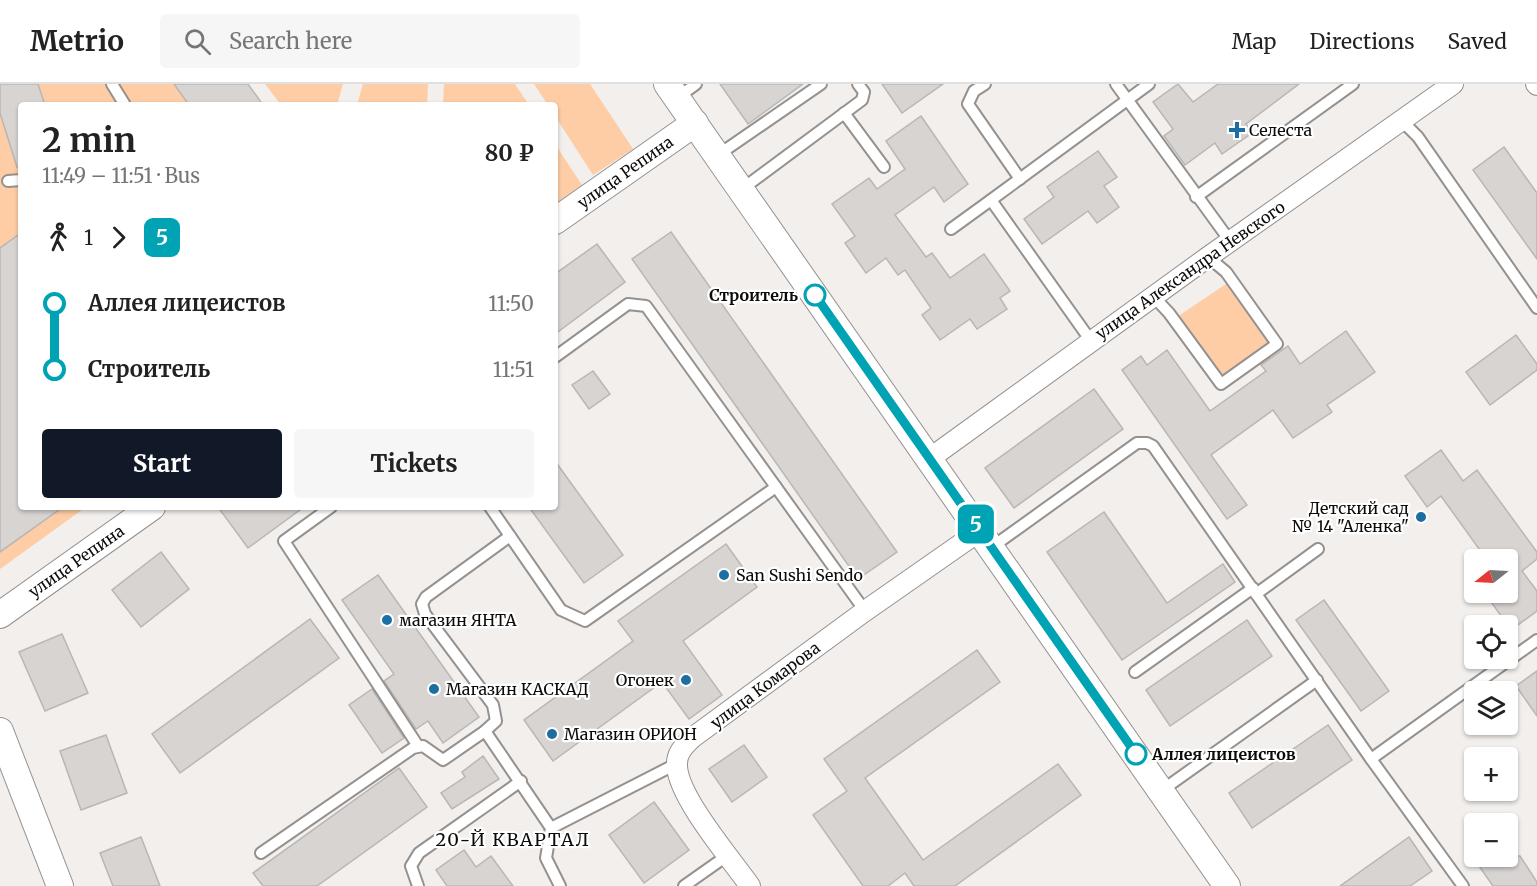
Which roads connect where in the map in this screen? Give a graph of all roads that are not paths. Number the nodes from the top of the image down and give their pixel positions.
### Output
1 (112, 84) edge
2 (821, 84) edge
3 (858, 84) edge
4 (985, 84) edge
5 (1116, 84) edge
6 (1149, 84) edge
7 (1353, 84) edge
8 (1453, 84) edge
9 (680, 89) edge
10 (1126, 100) junction
11 (123, 102) edge
12 (844, 113) junction
13 (1401, 120) junction
14 (694, 123) junction
15 (718, 155) junction
16 (884, 168) dead end
17 (1020, 179) junction
18 (18, 180) edge
19 (8, 181) dead end
20 (742, 189) junction
21 (1196, 197) junction
22 (991, 200) junction
23 (558, 220) edge
24 (951, 230) dead end
25 (1230, 241) junction
26 (1208, 257) junction
27 (1153, 297) junction
28 (1537, 308) edge
29 (1091, 341) junction
30 (558, 355) edge
31 (929, 459) junction
32 (776, 487) junction
33 (149, 510) edge
34 (327, 510) edge
35 (492, 510) edge
36 (510, 536) junction
37 (986, 538) junction
38 (1318, 549) dead end
39 (1255, 591) junction
40 (865, 611) junction
41 (0, 615) edge
42 (1537, 640) edge
43 (1134, 672) dead end
44 (1317, 680) junction
45 (0, 731) edge
46 (484, 731) junction
47 (418, 746) junction
48 (1371, 759) junction
49 (676, 764) junction
50 (521, 781) junction
51 (1161, 790) junction
52 (551, 828) junction
53 (261, 853) dead end
54 (728, 855) junction
55 (1459, 885) edge
56 (60, 886) edge
57 (418, 886) edge
58 (560, 886) edge
59 (684, 886) edge
60 (750, 886) edge
61 (1227, 886) edge

1 - 11 lane
2 - 15 lane
3 - 12 lane
4 - 17 lane
5 - 10 lane
6 - 10 lane
7 - 21 lane
8 - 13 street, улица Александра Невского
9 - 14 street
10 - 17 lane
10 - 21 lane
12 - 16 lane
12 - 20 lane
13 - 25 street, улица Александра Невского
13 - 28 lane
14 - 15 street
14 - 23 street, улица Репина
15 - 20 street
17 - 22 lane
18 - 19 lane
20 - 31 street
21 - 25 lane
22 - 24 lane
22 - 29 lane
25 - 26 street, улица Александра Невского
26 - 27 street, улица Александра Невского
26 - 27 lane
27 - 29 street, улица Александра Невского
29 - 31 street, улица Александра Невского
30 - 32 lane
31 - 37 street
32 - 36 lane
32 - 40 lane
33 - 41 street, улица Репина
34 - 47 lane
35 - 36 lane
36 - 46 lane
37 - 39 lane
37 - 40 street, улица Комарова
37 - 51 street
38 - 39 lane
39 - 43 lane
39 - 44 lane
40 - 49 street, улица Комарова
42 - 48 lane
44 - 48 lane
44 - 51 lane
45 - 56 street
46 - 47 lane
46 - 50 lane
47 - 53 lane
48 - 55 lane
49 - 52 lane
49 - 54 street
50 - 52 lane
50 - 57 lane
51 - 61 street
52 - 58 lane
54 - 59 lane
54 - 60 street

